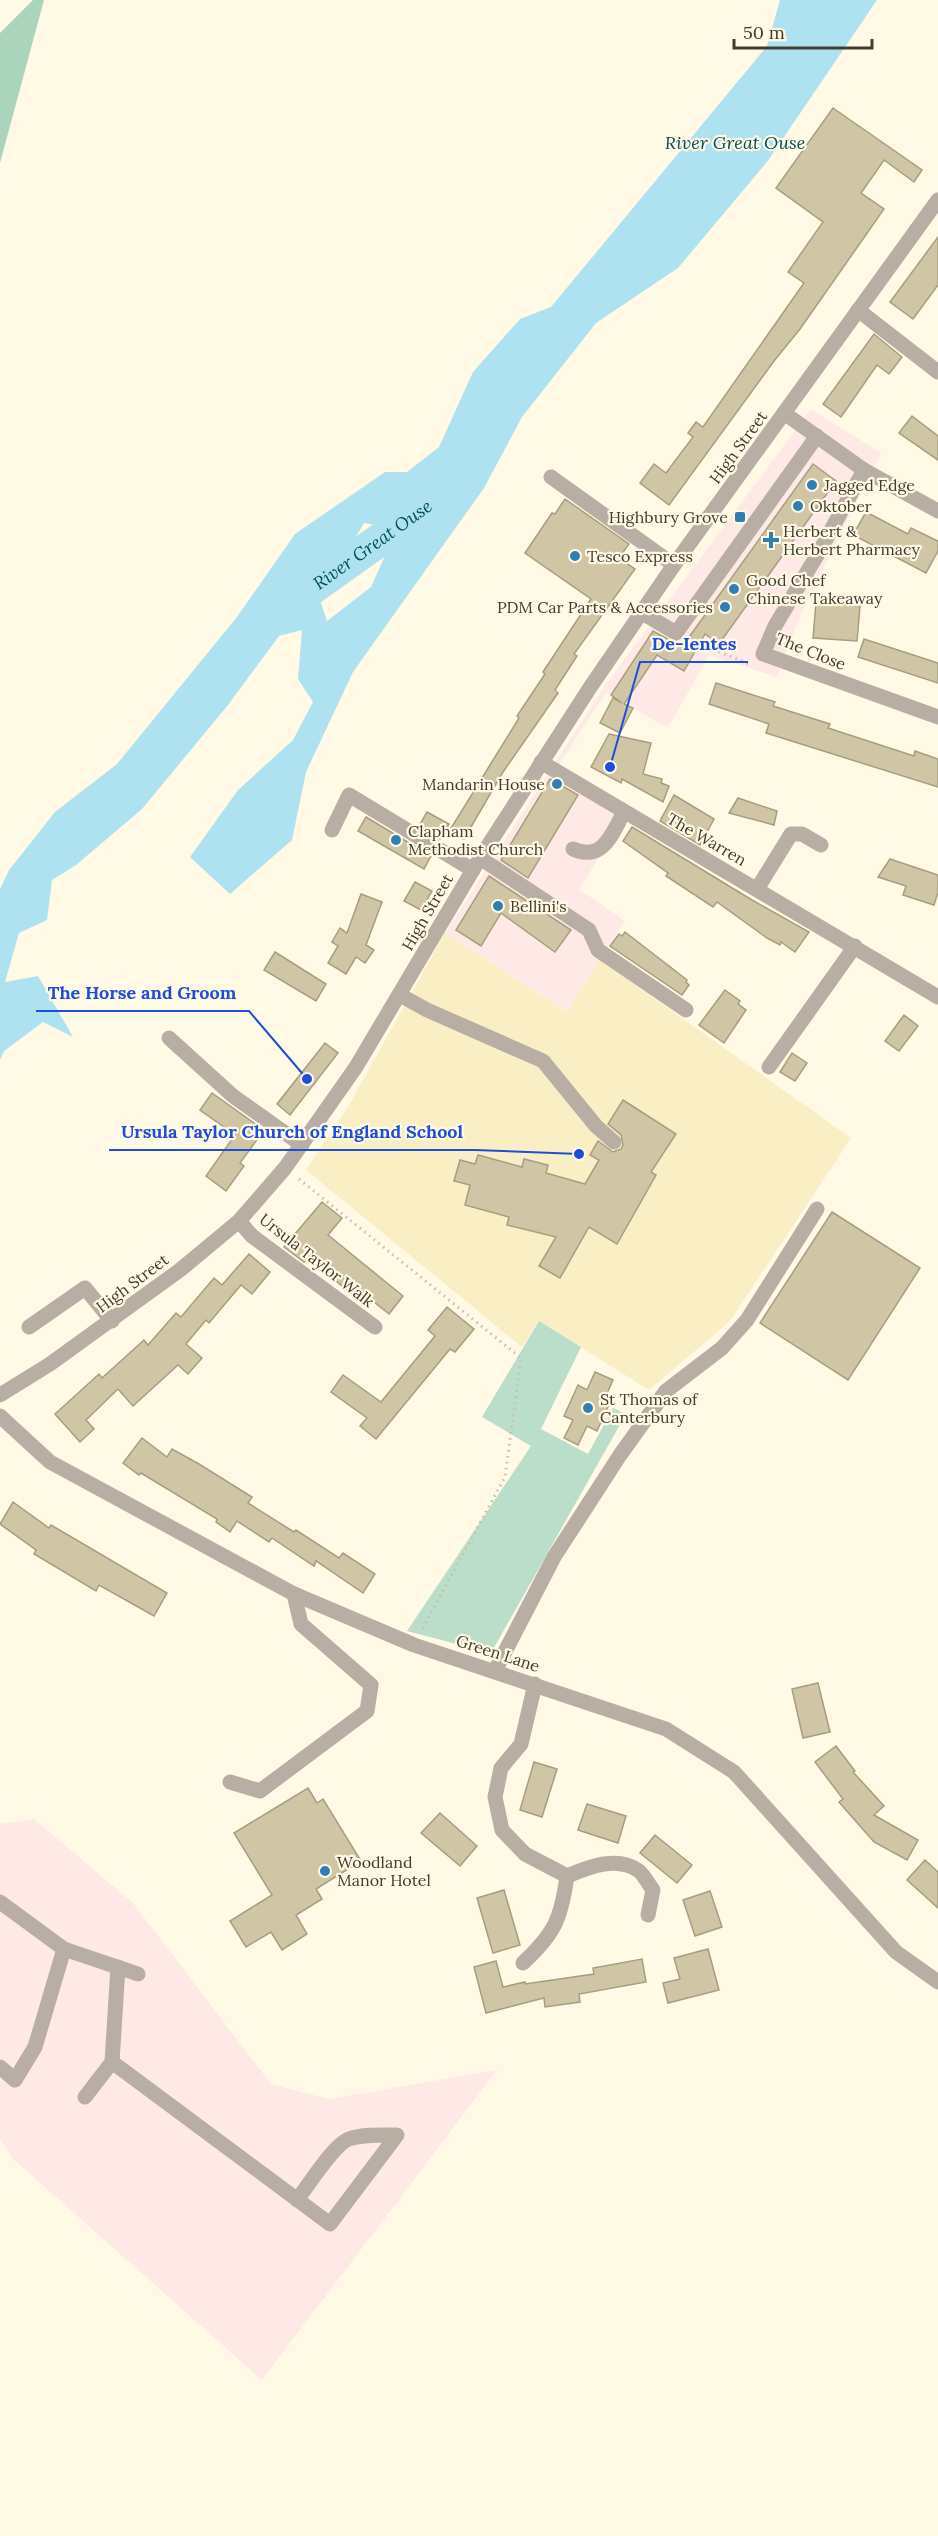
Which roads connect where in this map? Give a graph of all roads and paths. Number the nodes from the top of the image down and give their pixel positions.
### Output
1 (938, 200) edge
2 (858, 310) junction
3 (938, 372) edge
4 (784, 414) junction
5 (817, 435) junction
6 (864, 470) junction
7 (551, 477) dead end
8 (938, 511) edge
9 (674, 565) junction
10 (641, 612) junction
11 (676, 633) junction
12 (757, 667) dead end
13 (938, 717) edge
14 (541, 762) junction
15 (624, 812) junction
16 (332, 830) dead end
17 (820, 845) dead end
18 (573, 849) dead end
19 (476, 864) junction
20 (756, 889) junction
21 (855, 946) junction
22 (400, 994) junction
23 (938, 997) edge
24 (686, 1010) dead end
25 (169, 1038) dead end
26 (769, 1067) dead end
27 (614, 1142) dead end
28 (302, 1145) junction
29 (285, 1168) junction
30 (817, 1209) dead end
31 (239, 1221) junction
32 (112, 1321) junction
33 (29, 1327) dead end
34 (375, 1327) dead end
35 (0, 1395) edge
36 (0, 1416) edge
37 (294, 1594) junction
38 (414, 1645) junction
39 (495, 1671) junction
40 (535, 1684) junction
41 (230, 1782) dead end
42 (567, 1876) junction
43 (0, 1902) edge
44 (648, 1915) dead end
45 (64, 1949) junction
46 (523, 1962) dead end
47 (118, 1967) junction
48 (138, 1974) dead end
49 (938, 1982) edge
50 (112, 2062) junction
51 (0, 2067) edge
52 (85, 2097) dead end
53 (297, 2200) junction

1 - 2 street, High Street
2 - 3 street
2 - 4 street, High Street
4 - 5 street
4 - 9 street, High Street
5 - 6 street
5 - 11 street
6 - 8 street
6 - 13 street, The Close
7 - 9 street
9 - 10 street, High Street
10 - 11 street
10 - 14 street, High Street
11 - 12 path
14 - 15 street, The Warren
14 - 19 street, High Street
15 - 18 street
15 - 20 street, The Warren
16 - 19 street
17 - 20 street
19 - 22 street, High Street
19 - 24 street
20 - 21 street, The Warren
21 - 23 street, The Warren
21 - 26 street
22 - 27 street
22 - 28 street, High Street
25 - 28 street
28 - 29 street, High Street
29 - 31 street, High Street
29 - 38 path
30 - 39 street
31 - 32 street, High Street
31 - 34 street, Ursula Taylor Walk
32 - 33 street
32 - 35 street, High Street
36 - 37 street, Green Lane
37 - 38 street, Green Lane
37 - 41 street
38 - 39 street, Green Lane
39 - 40 street, Green Lane
40 - 42 street
40 - 49 street, Green Lane
42 - 44 street
42 - 46 street
43 - 45 street
45 - 47 street
45 - 51 street
47 - 48 street
47 - 50 street
50 - 52 street
50 - 53 street
53 - 53 street

